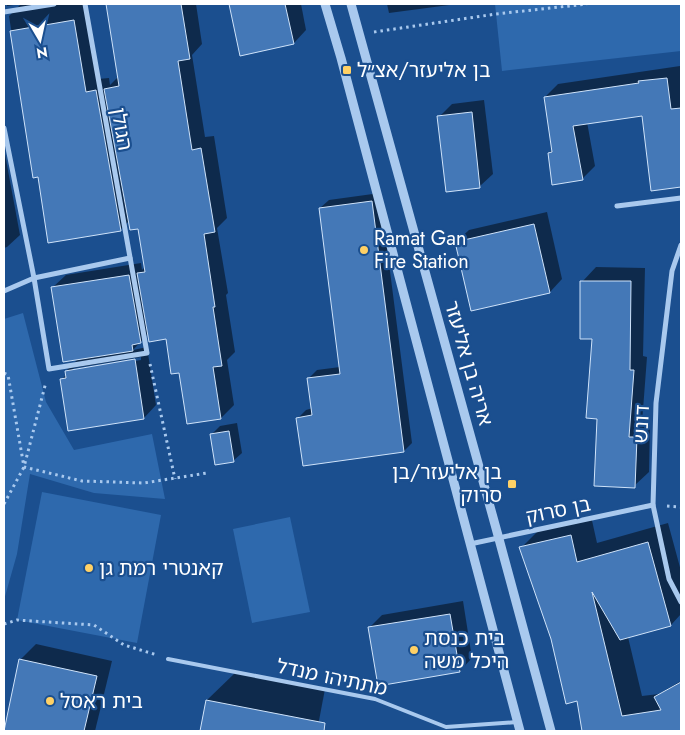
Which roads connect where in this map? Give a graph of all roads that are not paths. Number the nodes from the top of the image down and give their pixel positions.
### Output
1 (54, 4) edge
2 (85, 4) edge
3 (325, 4) edge
4 (351, 4) edge
5 (4, 12) edge
6 (4, 128) edge
7 (681, 198) edge
8 (617, 206) dead end
9 (681, 245) edge
10 (130, 258) junction
11 (34, 278) junction
12 (4, 290) edge
13 (653, 505) junction
14 (499, 539) junction
15 (470, 544) junction
16 (681, 602) edge
17 (168, 659) road end
18 (519, 727) edge
19 (550, 731) edge

1 - 5 street
2 - 10 street, הגולן
3 - 15 street
4 - 14 street, אריה בן אליעזר
6 - 11 street
7 - 8 street
9 - 13 street, דונש
10 - 11 street
10 - 11 street, הגולן
11 - 12 street
13 - 14 street, בן סרוק
13 - 16 street, דונש
14 - 15 street, בן סרוק
14 - 19 street, אריה בן אליעזר
15 - 18 street
17 - 18 lane, מתתיהו מנדל

